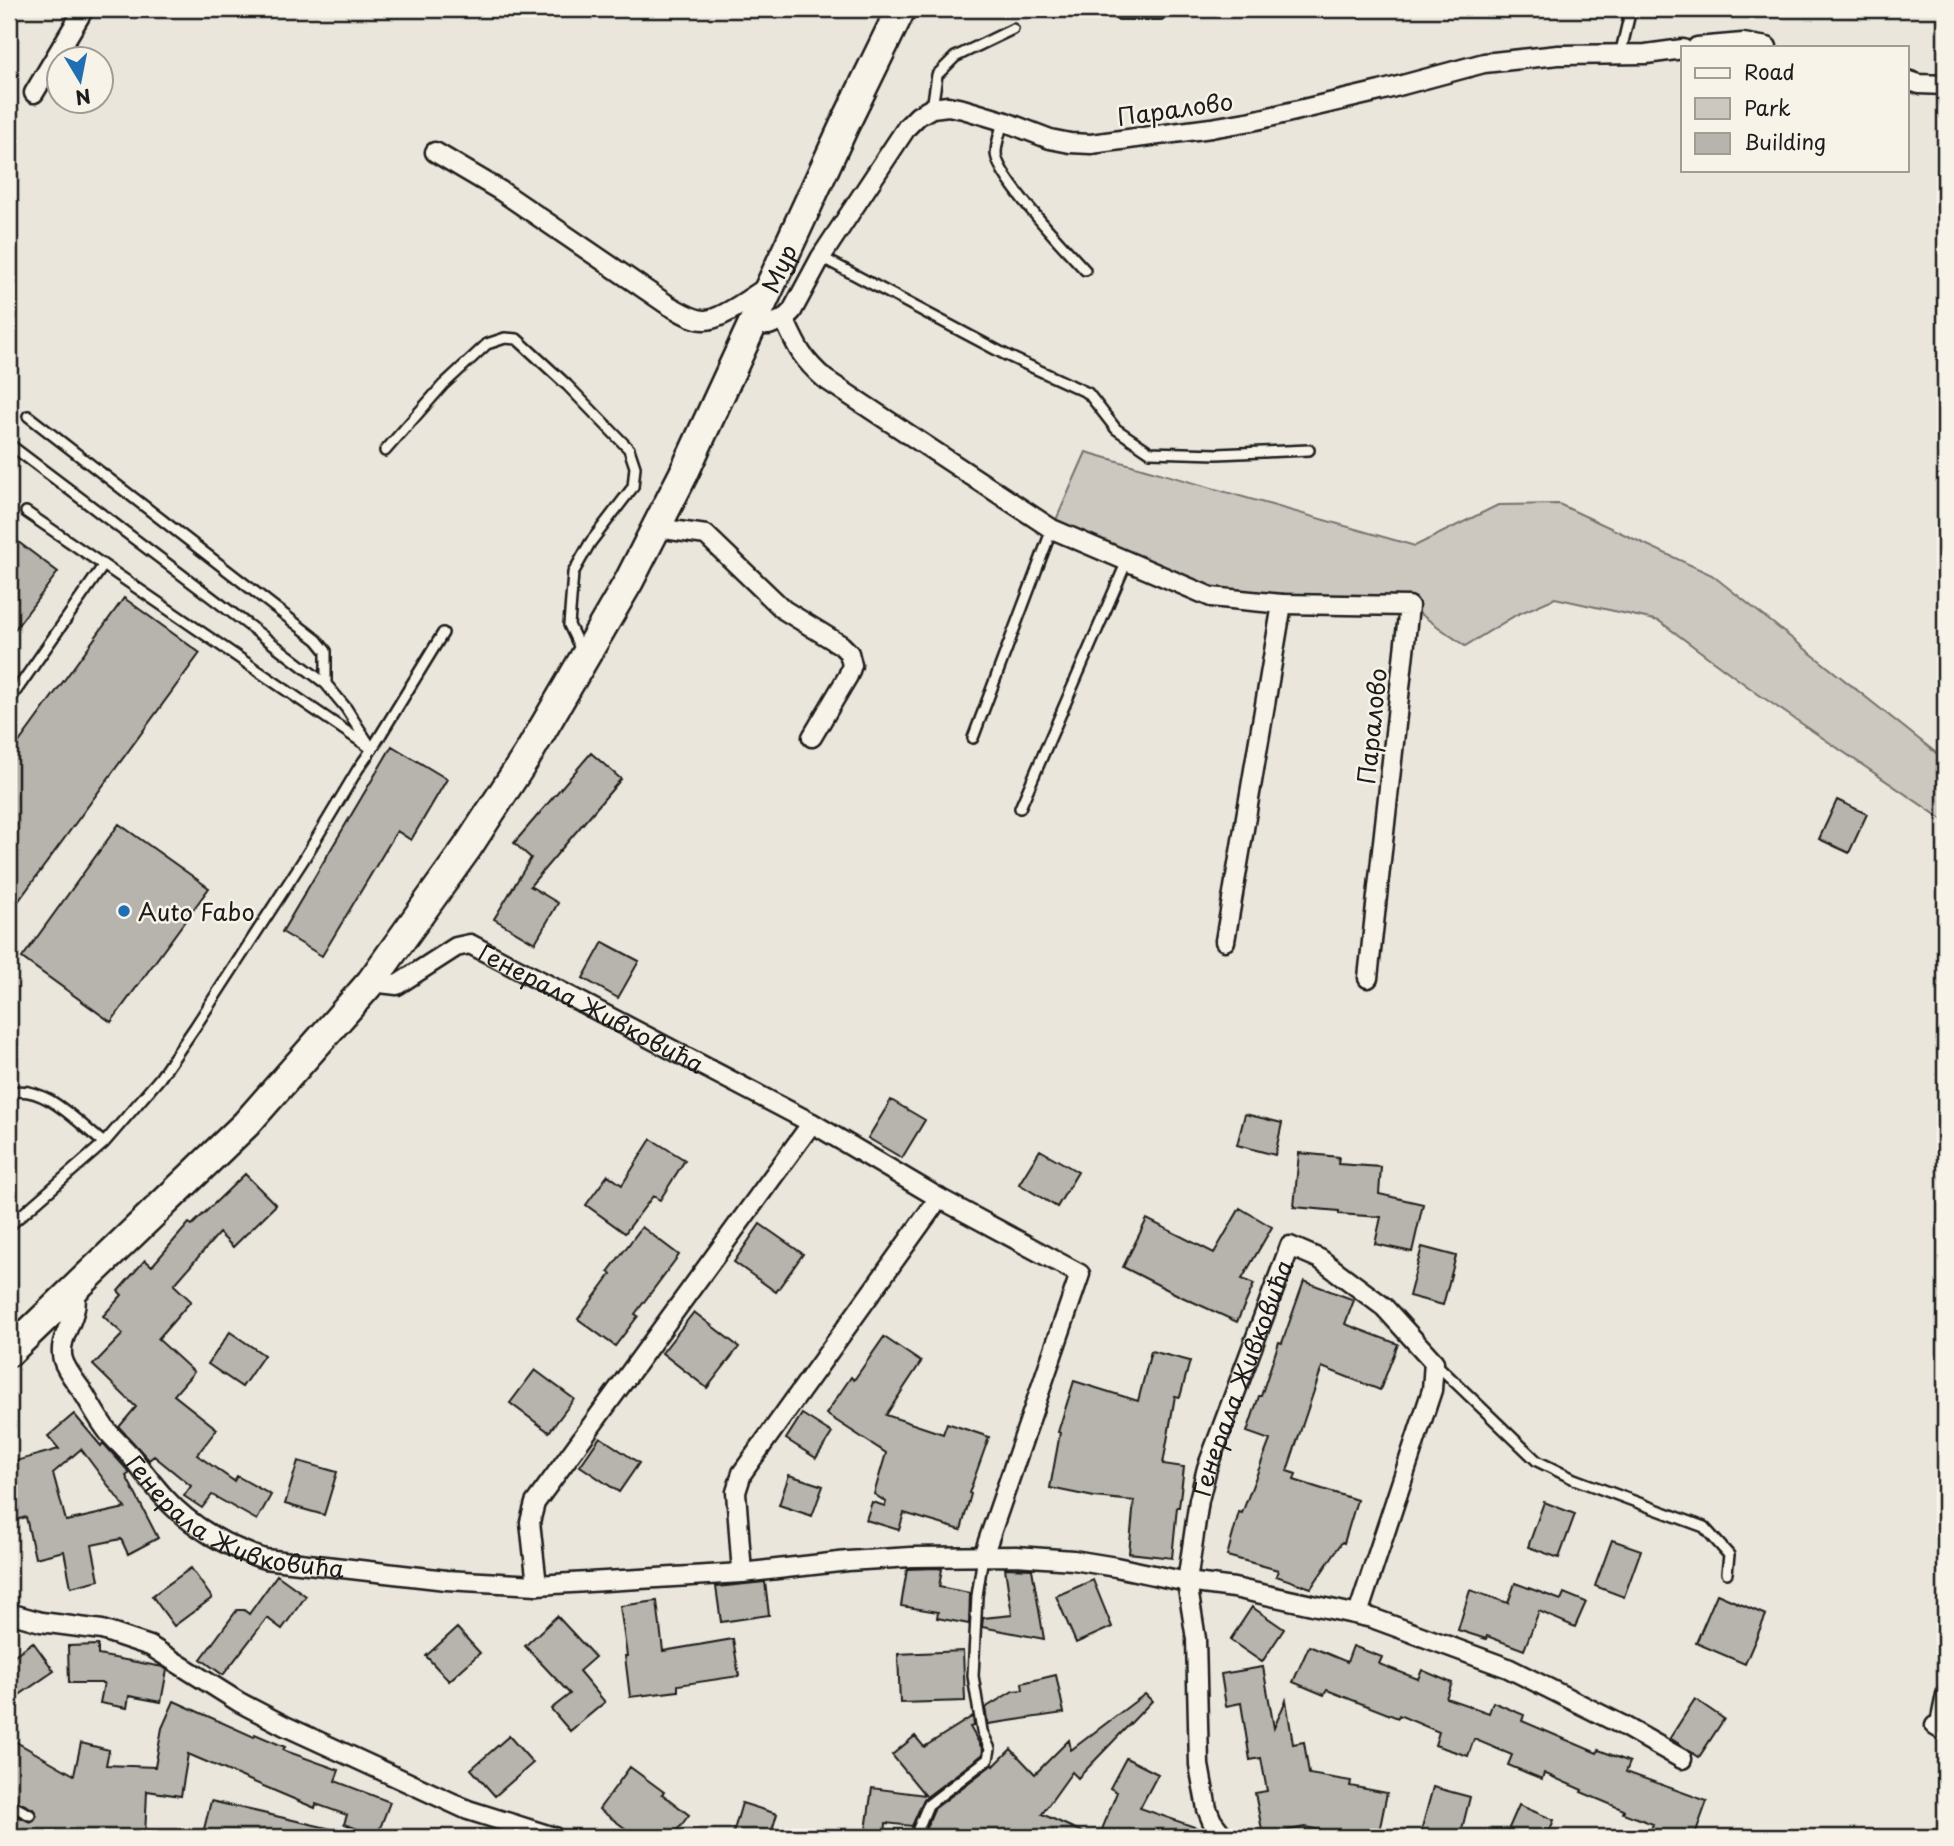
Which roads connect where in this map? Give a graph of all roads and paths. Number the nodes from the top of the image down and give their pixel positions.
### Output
1 (84, 9) edge
2 (901, 9) edge
3 (1105, 9) edge
4 (1631, 9) edge
5 (1161, 14) dead end
6 (1013, 29) dead end
7 (1708, 46) edge
8 (1761, 46) edge
9 (1681, 49) edge
10 (1619, 55) junction
11 (1909, 81) edge
12 (1945, 85) edge
13 (34, 93) dead end
14 (932, 108) junction
15 (1003, 121) junction
16 (435, 152) dead end
17 (821, 257) junction
18 (1085, 270) dead end
19 (770, 285) junction
20 (784, 319) junction
21 (752, 324) junction
22 (28, 416) dead end
23 (9, 444) edge
24 (1309, 450) dead end
25 (385, 451) dead end
26 (26, 512) dead end
27 (657, 528) junction
28 (1052, 529) junction
29 (1127, 561) junction
30 (103, 566) junction
31 (1282, 604) junction
32 (443, 633) dead end
33 (585, 658) junction
34 (326, 684) junction
35 (9, 701) edge
36 (812, 737) dead end
37 (973, 738) dead end
38 (372, 749) junction
39 (1020, 808) dead end
40 (1225, 941) dead end
41 (1368, 978) dead end
42 (371, 982) junction
43 (9, 1093) edge
44 (812, 1123) junction
45 (104, 1143) junction
46 (939, 1198) junction
47 (9, 1226) edge
48 (74, 1288) junction
49 (9, 1352) edge
50 (1434, 1362) junction
51 (983, 1556) junction
52 (742, 1573) junction
53 (1727, 1573) dead end
54 (1186, 1582) junction
55 (537, 1585) junction
56 (9, 1613) edge
57 (1358, 1614) junction
58 (1945, 1686) edge
59 (1940, 1729) edge
60 (1682, 1759) dead end
61 (9, 1804) edge
62 (30, 1815) dead end
63 (554, 1837) edge
64 (919, 1837) edge
65 (1224, 1837) edge

1 - 13 street
2 - 19 main road, Мур
3 - 5 lane
4 - 10 lane
6 - 14 lane
7 - 8 street
9 - 10 street, Паралово
10 - 15 street, Паралово
11 - 12 street
14 - 15 street, Паралово
14 - 17 street
15 - 18 lane
16 - 19 street
17 - 20 street
17 - 24 lane
19 - 21 main road, Мур
20 - 21 street
20 - 28 street, Паралово
21 - 27 main road, Мур
22 - 34 lane
23 - 34 lane
25 - 33 lane
26 - 30 lane
27 - 33 main road, Мур
27 - 36 street
28 - 29 street, Паралово
28 - 37 lane
29 - 31 street, Паралово
29 - 39 lane
30 - 35 lane
30 - 38 lane
31 - 40 street
31 - 41 street, Паралово
32 - 38 lane
33 - 42 main road
34 - 38 lane
38 - 45 lane
42 - 44 street, Генерала Живковића
42 - 48 main road
43 - 45 lane
44 - 46 street, Генерала Живковића
44 - 55 street
45 - 47 lane
46 - 51 street, Генерала Живковића
46 - 52 street
48 - 49 main road
48 - 55 street, Генерала Живковића
50 - 53 lane
50 - 54 street, Генерала Живковића
50 - 57 street
51 - 52 street, Генерала Живковића
51 - 54 street, Генерала Живковића
51 - 64 lane, Генерала Живковића
52 - 55 street, Генерала Живковића
54 - 57 street, Генерала Живковића
54 - 65 street, Генерала Живковића
56 - 63 street
57 - 60 street, Генерала Живковића
58 - 59 lane
61 - 62 lane

